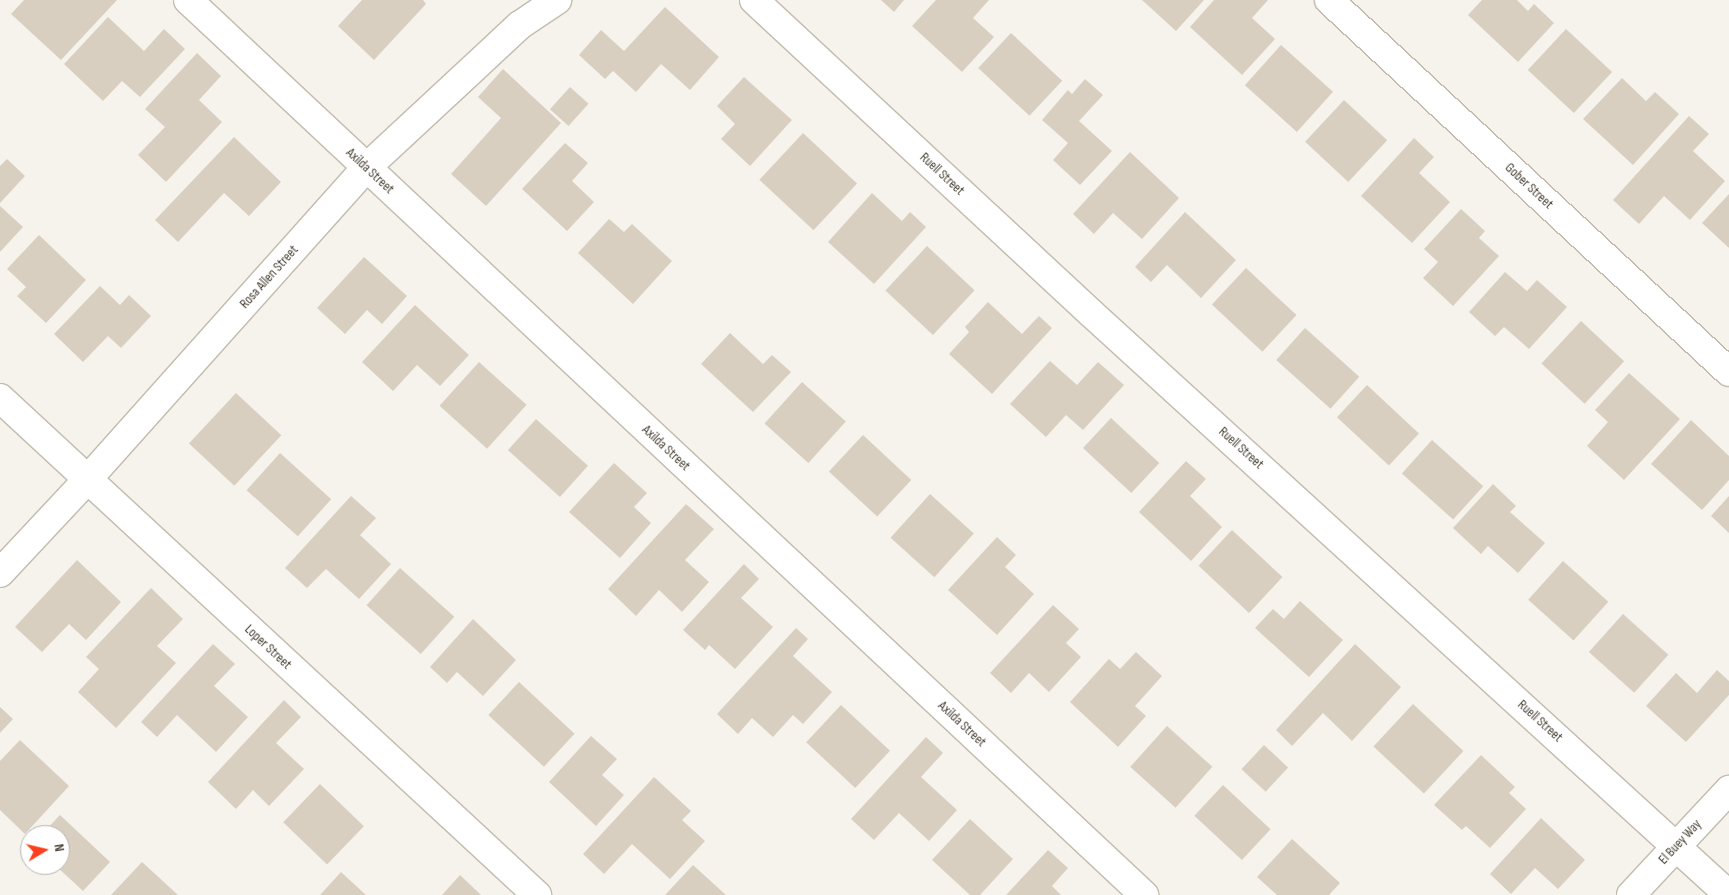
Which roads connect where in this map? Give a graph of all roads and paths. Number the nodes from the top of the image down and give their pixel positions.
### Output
1 (188, 0) edge
2 (557, 0) edge
3 (754, 0) edge
4 (1330, 0) edge
5 (366, 168) junction
6 (1729, 372) edge
7 (0, 398) edge
8 (88, 480) junction
9 (0, 573) edge
10 (1729, 790) edge
11 (1677, 845) junction
12 (537, 895) edge
13 (1144, 895) edge
14 (1631, 895) edge
15 (1729, 895) edge

1 - 5 street, Axilda Street
2 - 5 street, Rosa Allen Street
3 - 11 street, Ruell Street
4 - 6 street, Gober Street
5 - 8 street, Rosa Allen Street
5 - 13 street, Axilda Street
7 - 8 street, Loper Street
8 - 9 street, Rosa Allen Street
8 - 12 street, Loper Street
10 - 11 street, El Buey Way
11 - 14 street, El Buey Way
11 - 15 street, Ruell Street

